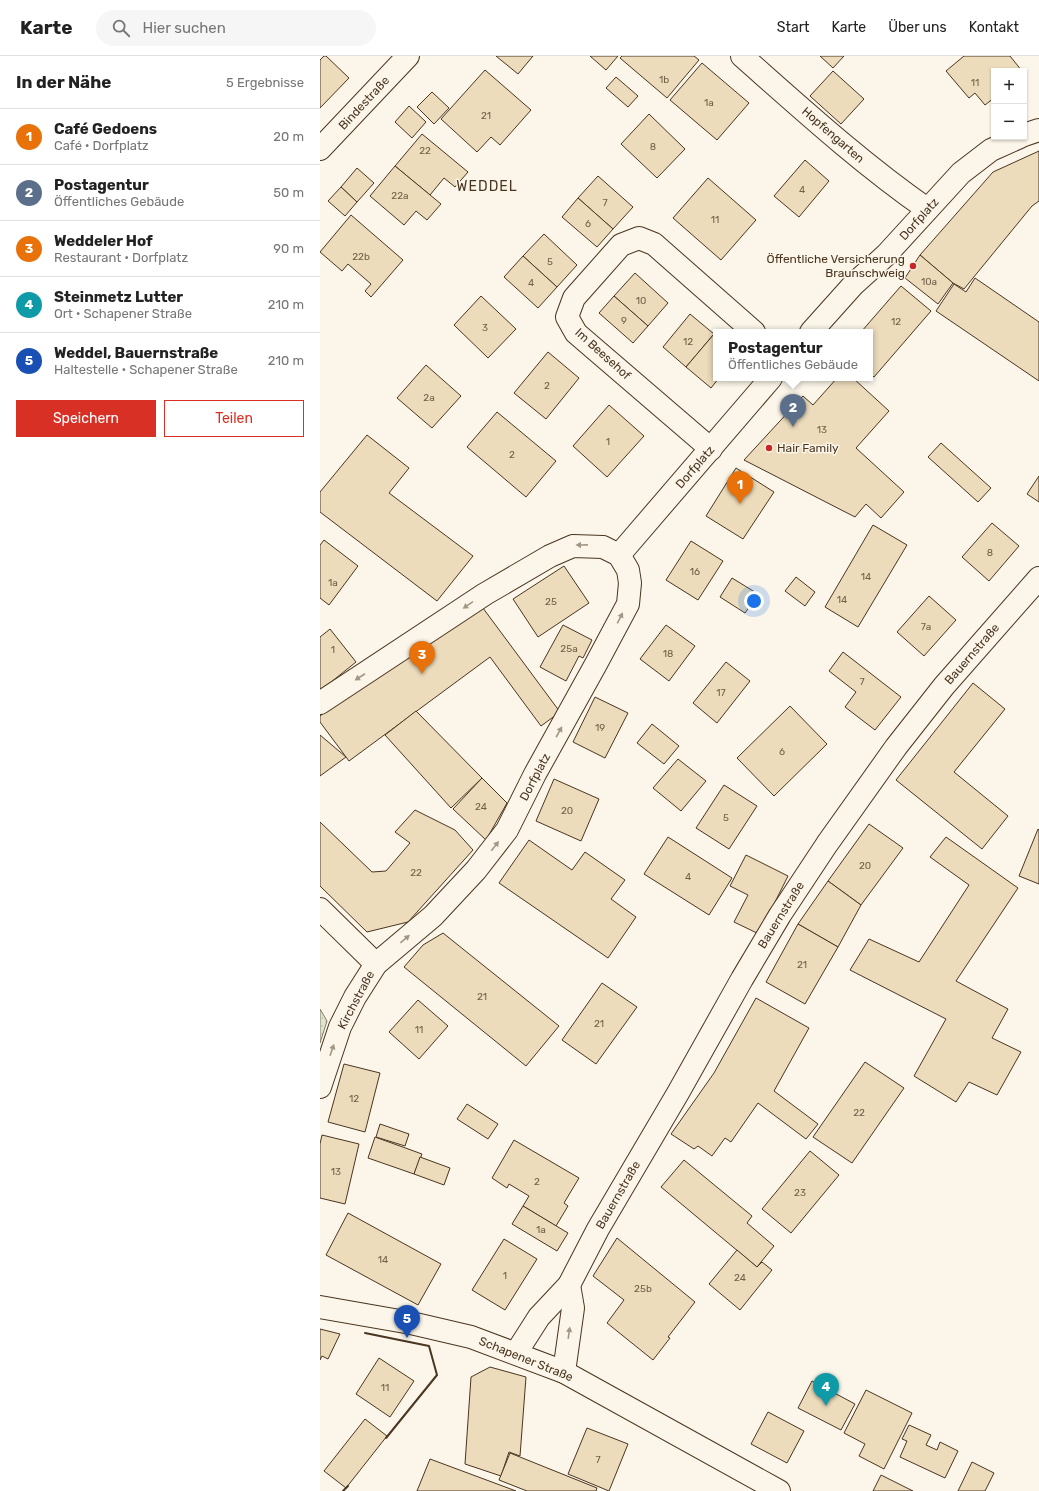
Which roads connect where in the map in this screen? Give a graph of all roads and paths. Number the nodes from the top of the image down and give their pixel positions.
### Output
1 (408, 56) edge
2 (742, 56) edge
3 (1039, 130) edge
4 (1027, 134) edge
5 (1013, 140) edge
6 (320, 149) edge
7 (927, 209) junction
8 (751, 329) edge
9 (815, 329) edge
10 (768, 381) edge
11 (711, 449) junction
12 (619, 555) junction
13 (1039, 578) edge
14 (320, 703) edge
15 (320, 909) edge
16 (376, 964) junction
17 (320, 1087) edge
18 (569, 1284) junction
19 (320, 1307) edge
20 (516, 1353) junction
21 (564, 1372) junction
22 (779, 1491) edge

1 - 6 street, Bindestraße
2 - 7 street, Hopfengarten
3 - 4 street
5 - 7 street, Dorfplatz
7 - 9 street, Dorfplatz
8 - 11 street, Im Beesehof
10 - 11 street, Dorfplatz
11 - 12 street, Dorfplatz
12 -> 14 street
16 -> 12 street, Dorfplatz
13 - 18 street, Bauernstraße
15 - 16 street, Kirchstraße
17 -> 16 street, Kirchstraße
18 - 20 street, Bauernstraße
21 -> 18 street
19 - 20 street, Schapener Straße
20 - 21 street, Schapener Straße
21 - 22 street, Schapener Straße

